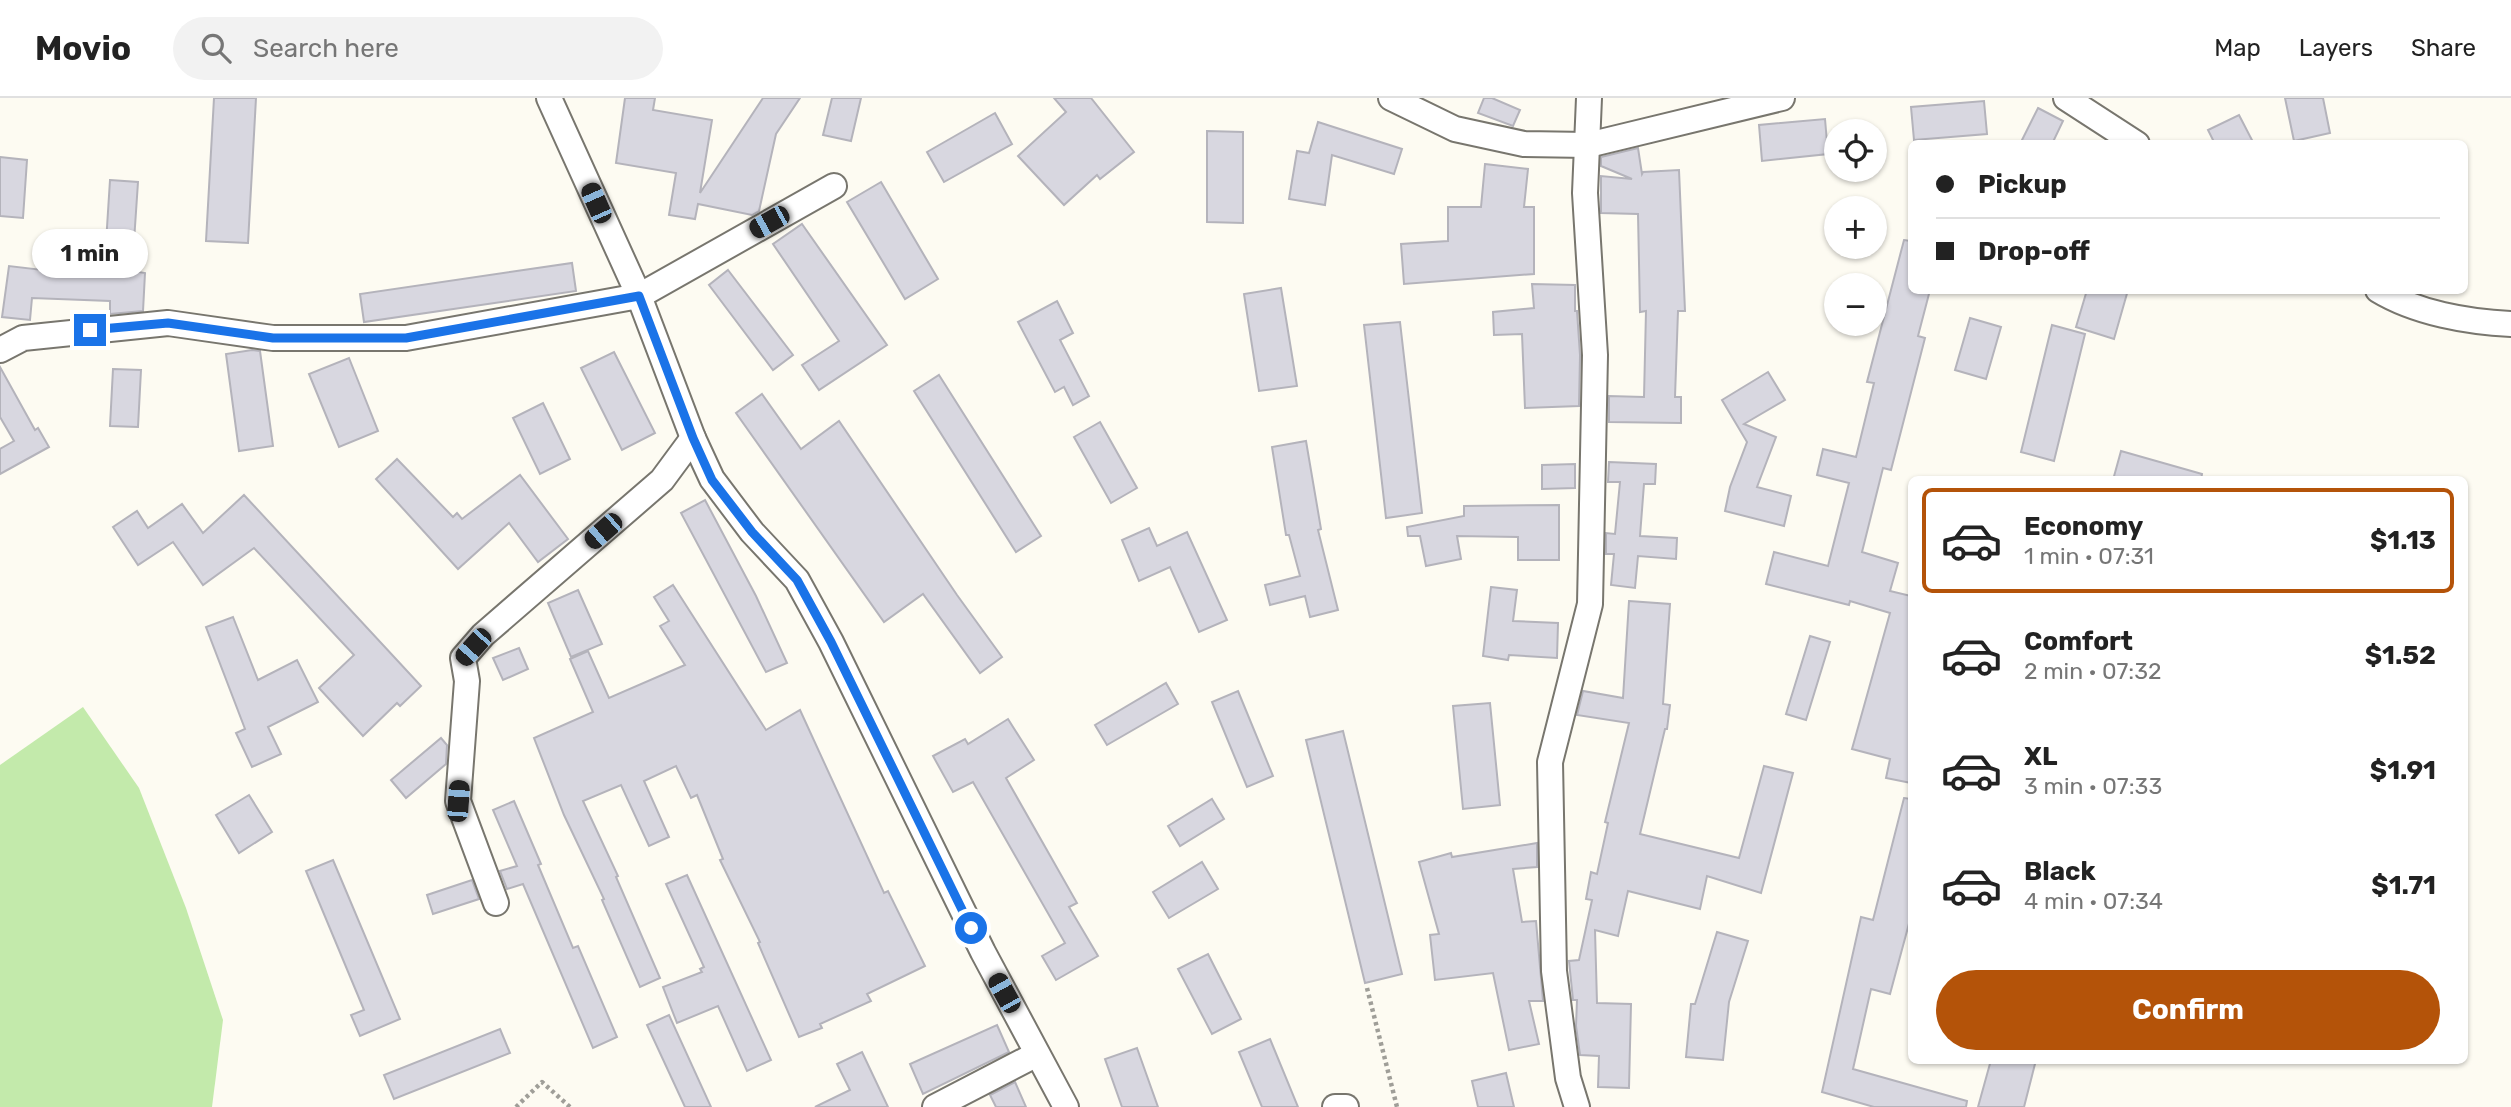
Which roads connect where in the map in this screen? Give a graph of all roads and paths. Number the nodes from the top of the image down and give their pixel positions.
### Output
1 (549, 98) edge
2 (1391, 98) edge
3 (1589, 98) edge
4 (1782, 98) edge
5 (2066, 98) edge
6 (2131, 140) edge
7 (1588, 145) junction
8 (834, 186) dead end
9 (2384, 294) edge
10 (639, 296) junction
11 (2511, 324) edge
12 (0, 350) edge
13 (693, 438) junction
14 (496, 903) dead end
15 (1367, 988) dead end
16 (1037, 1054) junction
17 (516, 1107) edge
18 (570, 1107) edge
19 (934, 1107) edge
20 (1066, 1107) edge
21 (1335, 1107) edge
22 (1346, 1107) edge
23 (1397, 1107) edge
24 (1577, 1107) edge

1 - 10 street
2 - 7 street
3 - 7 street
4 - 7 street
5 - 6 street
7 - 24 street
8 - 10 street
9 - 11 street
10 - 12 street
10 - 13 street
13 - 14 street
13 - 16 street
15 - 23 path
16 - 19 street
16 - 20 street
17 - 18 path
21 - 22 street

